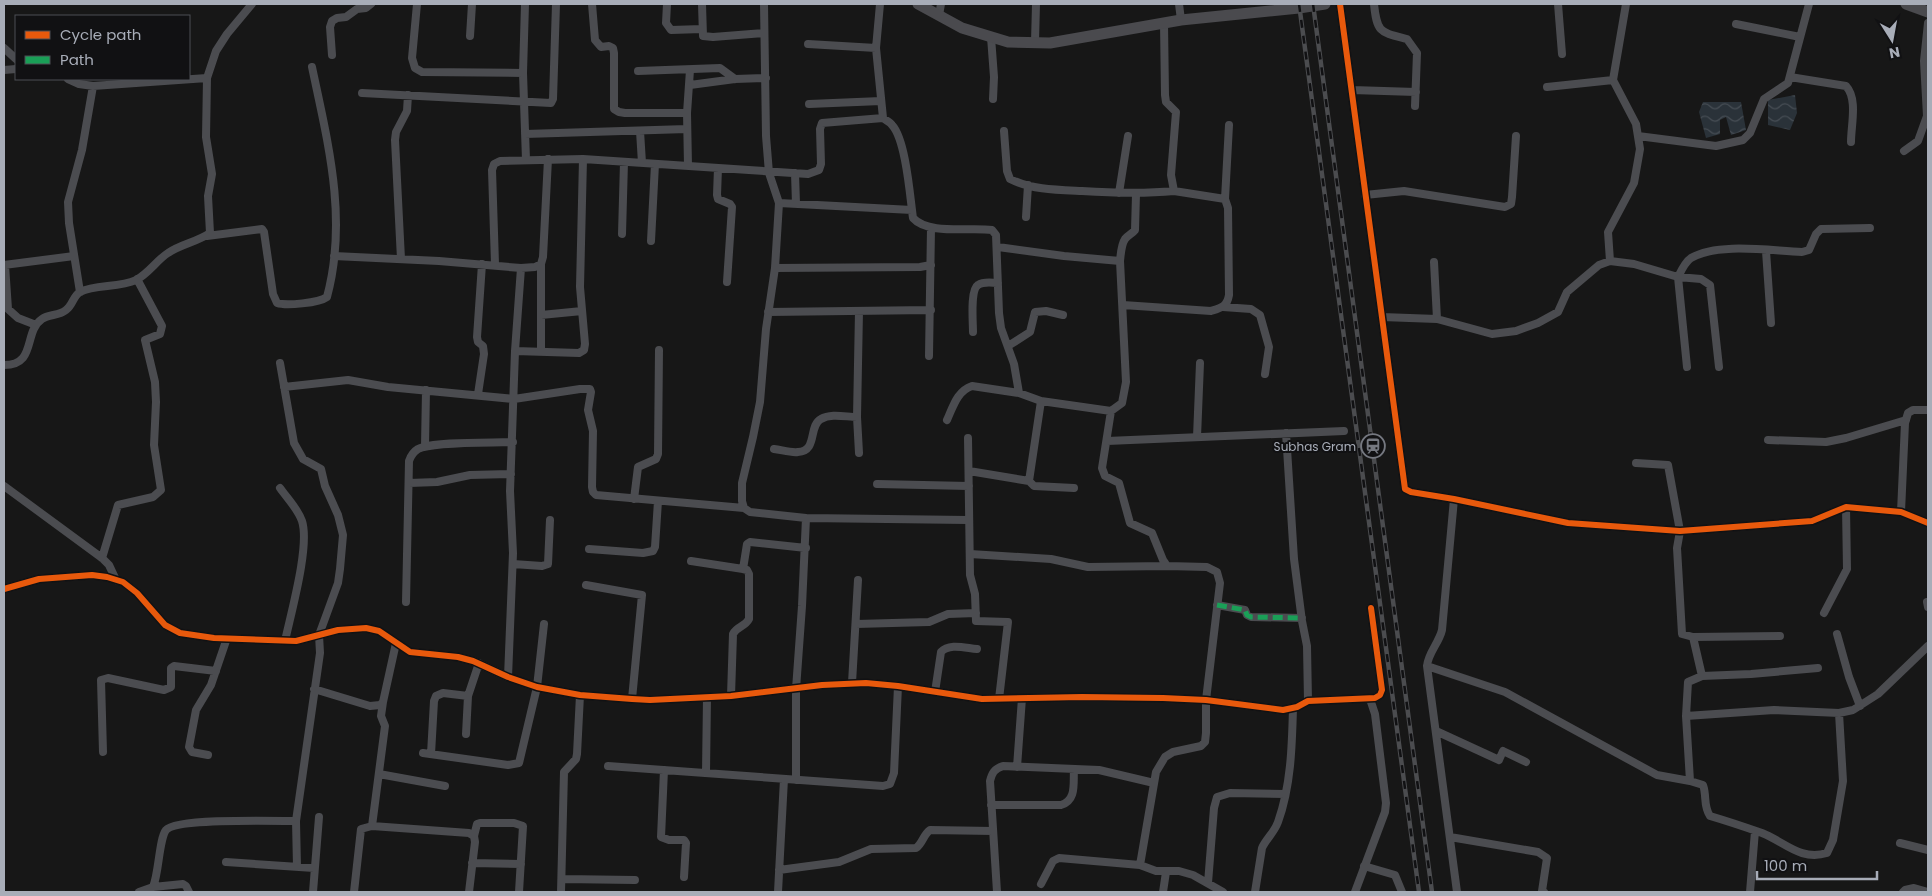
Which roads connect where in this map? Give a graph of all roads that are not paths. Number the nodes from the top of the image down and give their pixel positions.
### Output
1 (252, 4) edge
2 (371, 4) edge
3 (417, 4) edge
4 (472, 4) edge
5 (525, 4) edge
6 (556, 4) edge
7 (592, 4) edge
8 (667, 4) edge
9 (702, 4) edge
10 (764, 4) edge
11 (880, 4) edge
12 (918, 4) edge
13 (1036, 4) edge
14 (1180, 4) edge
15 (1325, 4) edge
16 (1340, 4) edge
17 (1374, 4) edge
18 (1558, 4) edge
19 (1626, 4) edge
20 (1809, 4) edge
21 (1906, 4) edge
22 (356, 7) edge
23 (940, 10) edge
24 (1928, 12) edge
25 (1181, 20) junction
26 (1164, 23) junction
27 (1928, 23) edge
28 (1736, 24) dead end
29 (702, 29) junction
30 (764, 33) junction
31 (470, 36) dead end
32 (991, 37) junction
33 (1800, 37) junction
34 (1035, 42) junction
35 (808, 44) dead end
36 (4, 48) edge
37 (876, 48) junction
38 (1562, 54) dead end
39 (332, 55) dead end
40 (15, 59) edge
41 (312, 67) dead end
42 (690, 70) junction
43 (638, 71) dead end
44 (523, 73) junction
45 (1790, 77) junction
46 (207, 78) junction
47 (766, 78) junction
48 (190, 79) edge
49 (735, 79) junction
50 (70, 80) edge
51 (178, 80) edge
52 (1613, 80) junction
53 (690, 85) junction
54 (93, 86) junction
55 (1547, 87) dead end
56 (1352, 90) junction
57 (362, 92) dead end
58 (1416, 92) junction
59 (408, 95) junction
60 (993, 99) dead end
61 (881, 101) junction
62 (524, 102) junction
63 (809, 104) dead end
64 (1415, 106) dead end
65 (687, 113) junction
66 (882, 118) junction
67 (1229, 125) dead end
68 (687, 129) junction
69 (640, 131) junction
70 (1004, 131) dead end
71 (525, 134) junction
72 (1128, 136) dead end
73 (1516, 136) dead end
74 (1638, 136) junction
75 (1850, 142) dead end
76 (1904, 151) dead end
77 (548, 159) junction
78 (583, 159) junction
79 (526, 160) junction
80 (624, 162) junction
81 (642, 163) junction
82 (655, 164) junction
83 (688, 166) junction
84 (718, 168) junction
85 (769, 173) junction
86 (795, 174) junction
87 (1028, 185) junction
88 (1174, 191) junction
89 (1119, 193) junction
90 (1136, 194) junction
91 (1365, 195) junction
92 (1224, 199) junction
93 (779, 203) junction
94 (796, 204) junction
95 (912, 210) junction
96 (1026, 218) dead end
97 (931, 228) junction
98 (1870, 228) dead end
99 (622, 234) dead end
100 (205, 237) junction
101 (651, 241) dead end
102 (998, 247) junction
103 (1766, 251) junction
104 (74, 256) junction
105 (334, 256) junction
106 (400, 259) junction
107 (1120, 261) junction
108 (1610, 261) junction
109 (1434, 262) dead end
110 (482, 264) junction
111 (495, 264) junction
112 (541, 264) junction
113 (4, 265) edge
114 (931, 265) junction
115 (521, 268) junction
116 (774, 268) junction
117 (1678, 277) junction
118 (137, 279) junction
119 (727, 282) dead end
120 (998, 283) junction
121 (80, 292) junction
122 (1124, 305) junction
123 (1223, 307) junction
124 (931, 310) junction
125 (582, 311) junction
126 (859, 311) junction
127 (768, 312) junction
128 (541, 315) junction
129 (1063, 315) dead end
130 (1382, 317) junction
131 (1437, 320) junction
132 (1772, 323) dead end
133 (36, 326) junction
134 (973, 332) dead end
135 (1008, 346) junction
136 (659, 350) dead end
137 (515, 351) junction
138 (541, 352) junction
139 (929, 356) dead end
140 (280, 363) dead end
141 (1200, 363) dead end
142 (4, 365) edge
143 (1687, 367) dead end
144 (1720, 367) dead end
145 (1265, 374) dead end
146 (284, 387) junction
147 (426, 390) junction
148 (1019, 393) junction
149 (478, 394) junction
150 (514, 399) junction
151 (1041, 401) junction
152 (1928, 410) edge
153 (1111, 411) junction
154 (857, 417) junction
155 (947, 420) dead end
156 (1906, 420) junction
157 (1344, 431) dead end
158 (1286, 433) junction
159 (1197, 437) junction
160 (968, 438) dead end
161 (1768, 440) dead end
162 (1107, 441) junction
163 (513, 442) junction
164 (425, 446) junction
165 (774, 449) dead end
166 (859, 453) dead end
167 (1636, 463) dead end
168 (969, 471) junction
169 (511, 474) junction
170 (1029, 481) junction
171 (409, 483) junction
172 (877, 484) dead end
173 (4, 486) edge
174 (969, 486) junction
175 (280, 488) dead end
176 (1074, 488) dead end
177 (634, 499) junction
178 (1454, 499) junction
179 (658, 501) junction
180 (1846, 507) junction
181 (744, 508) junction
182 (1901, 512) junction
183 (806, 518) junction
184 (550, 520) dead end
185 (968, 520) junction
186 (1928, 523) edge
187 (1680, 531) junction
188 (806, 548) junction
189 (589, 549) dead end
190 (970, 554) junction
191 (102, 558) junction
192 (691, 560) dead end
193 (513, 564) junction
194 (1167, 566) junction
195 (743, 569) junction
196 (116, 580) junction
197 (858, 580) dead end
198 (586, 585) dead end
199 (4, 590) edge
200 (406, 602) dead end
201 (1217, 605) junction
202 (1371, 608) dead end
203 (1824, 612) dead end
204 (976, 613) junction
205 (1302, 618) junction
206 (544, 624) dead end
207 (856, 624) junction
208 (1837, 634) dead end
209 (319, 635) junction
210 (1780, 636) dead end
211 (1693, 637) junction
212 (227, 638) junction
213 (285, 641) junction
214 (396, 643) junction
215 (1928, 646) edge
216 (977, 649) dead end
217 (479, 663) junction
218 (1428, 666) junction
219 (1818, 668) dead end
220 (216, 671) junction
221 (1702, 676) junction
222 (508, 677) junction
223 (852, 683) junction
224 (898, 686) junction
225 (537, 687) junction
226 (314, 688) junction
227 (796, 689) junction
228 (935, 692) junction
229 (580, 694) junction
230 (468, 696) junction
231 (731, 696) junction
232 (707, 698) junction
233 (1022, 698) junction
234 (632, 699) junction
235 (999, 699) junction
236 (1370, 699) junction
237 (1206, 700) junction
238 (1308, 701) junction
239 (383, 702) junction
240 (1860, 706) junction
241 (1293, 708) junction
242 (1838, 713) junction
243 (1686, 716) junction
244 (1436, 731) junction
245 (466, 734) dead end
246 (103, 752) dead end
247 (208, 755) dead end
248 (1526, 762) dead end
249 (608, 766) dead end
250 (1018, 767) junction
251 (1074, 769) junction
252 (664, 770) junction
253 (706, 773) junction
254 (379, 774) junction
255 (784, 779) junction
256 (796, 780) junction
257 (1690, 781) junction
258 (1154, 783) junction
259 (444, 786) dead end
260 (1285, 794) junction
261 (992, 805) junction
262 (319, 817) dead end
263 (296, 821) junction
264 (372, 826) junction
265 (994, 831) junction
266 (1755, 831) junction
267 (474, 836) junction
268 (1450, 837) junction
269 (1900, 843) dead end
270 (1928, 850) edge
271 (226, 862) dead end
272 (472, 863) junction
273 (521, 864) junction
274 (1140, 865) junction
275 (1364, 866) junction
276 (297, 867) junction
277 (314, 868) junction
278 (779, 870) junction
279 (1166, 872) junction
280 (684, 877) dead end
281 (562, 879) junction
282 (636, 880) dead end
283 (1208, 883) junction
284 (1041, 884) dead end
285 (153, 887) junction
286 (139, 892) edge
287 (189, 892) edge
288 (313, 892) edge
289 (354, 892) edge
290 (469, 892) edge
291 (519, 892) edge
292 (562, 892) edge
293 (778, 892) edge
294 (997, 892) edge
295 (1163, 892) edge
296 (1223, 892) edge
297 (1256, 892) edge
298 (1355, 892) edge
299 (1402, 892) edge
300 (1457, 892) edge
301 (1544, 892) edge
302 (1750, 892) edge
303 (1904, 892) edge
304 (1928, 892) edge

1 - 46 street
2 - 22 street
3 - 44 street
4 - 31 street
5 - 44 street
6 - 62 street
7 - 65 street
8 - 29 street
9 - 29 street
10 - 30 street
11 - 37 street
12 - 23 main road
13 - 34 street
14 - 25 street
15 - 25 main road
16 - 56 street
17 - 58 street
18 - 38 street
19 - 52 street
20 - 33 street
21 - 24 main road
22 - 39 street
23 - 32 main road
25 - 26 main road
26 - 34 main road
26 - 88 street
27 - 76 street
28 - 33 street
29 - 30 street
30 - 47 street
32 - 34 main road
32 - 60 street
33 - 45 street
35 - 37 street
36 - 40 street
37 - 61 street
41 - 105 street
42 - 43 street
42 - 49 street
42 - 53 street
44 - 62 street
45 - 74 street
45 - 75 street
46 - 48 street
46 - 100 street
47 - 49 street
47 - 85 street
49 - 53 street
50 - 54 street
51 - 54 street
52 - 55 street
52 - 74 street
53 - 65 street
54 - 104 street
56 - 58 street
56 - 91 street
57 - 59 street
58 - 64 street
59 - 62 street
59 - 106 street
61 - 63 street
61 - 66 street
62 - 71 street
65 - 68 street
66 - 86 street
66 - 95 street
67 - 92 street
68 - 69 street
68 - 83 street
69 - 71 street
69 - 81 street
70 - 87 street
71 - 79 street
72 - 89 street
73 - 91 street
74 - 108 street
77 - 78 street
77 - 79 street
77 - 112 street
78 - 80 street
78 - 125 street
79 - 111 street
80 - 81 street
80 - 99 street
81 - 82 street
82 - 83 street
82 - 101 street
83 - 84 street
84 - 85 street
84 - 119 street
85 - 86 street
85 - 93 street
86 - 94 street
87 - 89 street
87 - 96 street
88 - 90 street
88 - 92 street
89 - 90 street
90 - 107 street
91 - 130 street
92 - 123 street
93 - 94 street
93 - 116 street
94 - 95 street
95 - 97 street
97 - 102 street
97 - 114 street
98 - 103 street
100 - 105 street
100 - 118 street
102 - 107 street
102 - 120 street
103 - 117 street
103 - 132 street
104 - 113 street
104 - 121 street
105 - 106 street
106 - 110 street
107 - 122 street
108 - 117 street
108 - 131 street
109 - 131 street
110 - 111 street
110 - 149 street
111 - 115 street
112 - 115 street
112 - 128 street
113 - 133 street
114 - 116 street
114 - 124 street
115 - 137 street
116 - 127 street
117 - 143 street
117 - 144 street
118 - 121 street
118 - 191 street
120 - 134 street
120 - 135 street
121 - 133 street
122 - 123 street
122 - 153 street
123 - 145 street
124 - 126 street
124 - 139 street
125 - 128 street
125 - 138 street
126 - 127 street
126 - 154 street
127 - 181 street
128 - 138 street
129 - 135 street
130 - 131 street
130 - 178 street
133 - 142 street
135 - 148 street
136 - 177 street
137 - 138 street
137 - 150 street
140 - 146 street
141 - 159 street
146 - 147 street
146 - 209 street
147 - 149 street
147 - 164 street
148 - 151 street
148 - 155 street
149 - 150 street
150 - 163 street
150 - 177 street
151 - 153 street
151 - 170 street
152 - 156 street
153 - 162 street
154 - 165 street
154 - 166 street
156 - 161 street
156 - 182 street
157 - 158 street
158 - 159 street
158 - 205 street
159 - 162 street
160 - 168 street
162 - 194 street
163 - 164 street
163 - 169 street
164 - 171 street
167 - 187 street
168 - 170 street
168 - 174 street
169 - 171 street
169 - 193 street
170 - 176 street
171 - 200 street
172 - 174 street
173 - 191 street
174 - 185 street
175 - 213 street
177 - 179 street
178 - 187 street
178 - 218 street
179 - 181 street
179 - 189 street
180 - 182 street
180 - 187 street
180 - 203 street
181 - 183 street
182 - 186 street
183 - 185 street
183 - 188 street
184 - 193 street
185 - 190 street
187 - 211 street
188 - 195 street
188 - 227 street
190 - 194 street
190 - 204 street
191 - 196 street
192 - 195 street
193 - 222 street
194 - 201 street
195 - 231 street
196 - 199 street
196 - 212 street
197 - 207 street
198 - 234 street
201 - 205 street
201 - 237 street
202 - 236 street
204 - 207 street
204 - 235 street
205 - 238 street
206 - 225 street
207 - 223 street
208 - 240 street
209 - 213 street
209 - 214 street
209 - 226 street
210 - 211 street
211 - 221 street
212 - 213 street
212 - 220 street
214 - 217 street
214 - 239 street
215 - 240 street
216 - 228 street
217 - 222 street
217 - 230 street
218 - 244 street
218 - 257 street
219 - 221 street
220 - 246 street
220 - 247 street
221 - 243 street
222 - 225 street
223 - 224 street
223 - 227 street
224 - 228 street
224 - 256 street
225 - 229 street
225 - 230 street
226 - 239 street
226 - 263 street
227 - 231 street
227 - 256 street
228 - 235 street
229 - 234 street
229 - 281 street
230 - 245 street
231 - 232 street
232 - 234 street
232 - 253 street
233 - 235 street
233 - 237 street
233 - 250 street
236 - 238 street
236 - 275 street
237 - 241 street
237 - 258 street
238 - 241 street
239 - 254 street
240 - 242 street
241 - 260 street
242 - 243 street
242 - 266 street
243 - 257 street
244 - 248 street
244 - 268 street
249 - 252 street
250 - 251 street
250 - 261 street
251 - 258 street
251 - 261 street
252 - 253 street
252 - 280 street
253 - 255 street
254 - 259 street
254 - 264 street
255 - 256 street
255 - 278 street
257 - 266 street
258 - 274 street
260 - 283 street
260 - 297 street
261 - 265 street
262 - 277 street
263 - 276 street
263 - 285 street
264 - 267 street
264 - 289 street
265 - 278 street
265 - 294 street
266 - 302 street
267 - 272 street
267 - 273 street
268 - 300 street
268 - 301 street
269 - 270 street
271 - 276 street
272 - 273 street
272 - 290 street
273 - 291 street
274 - 279 street
274 - 284 street
275 - 298 street
275 - 299 street
276 - 277 street
277 - 288 street
278 - 293 street
279 - 283 street
279 - 295 street
281 - 282 street
281 - 292 street
283 - 296 street
285 - 286 street
285 - 287 street
303 - 304 street

